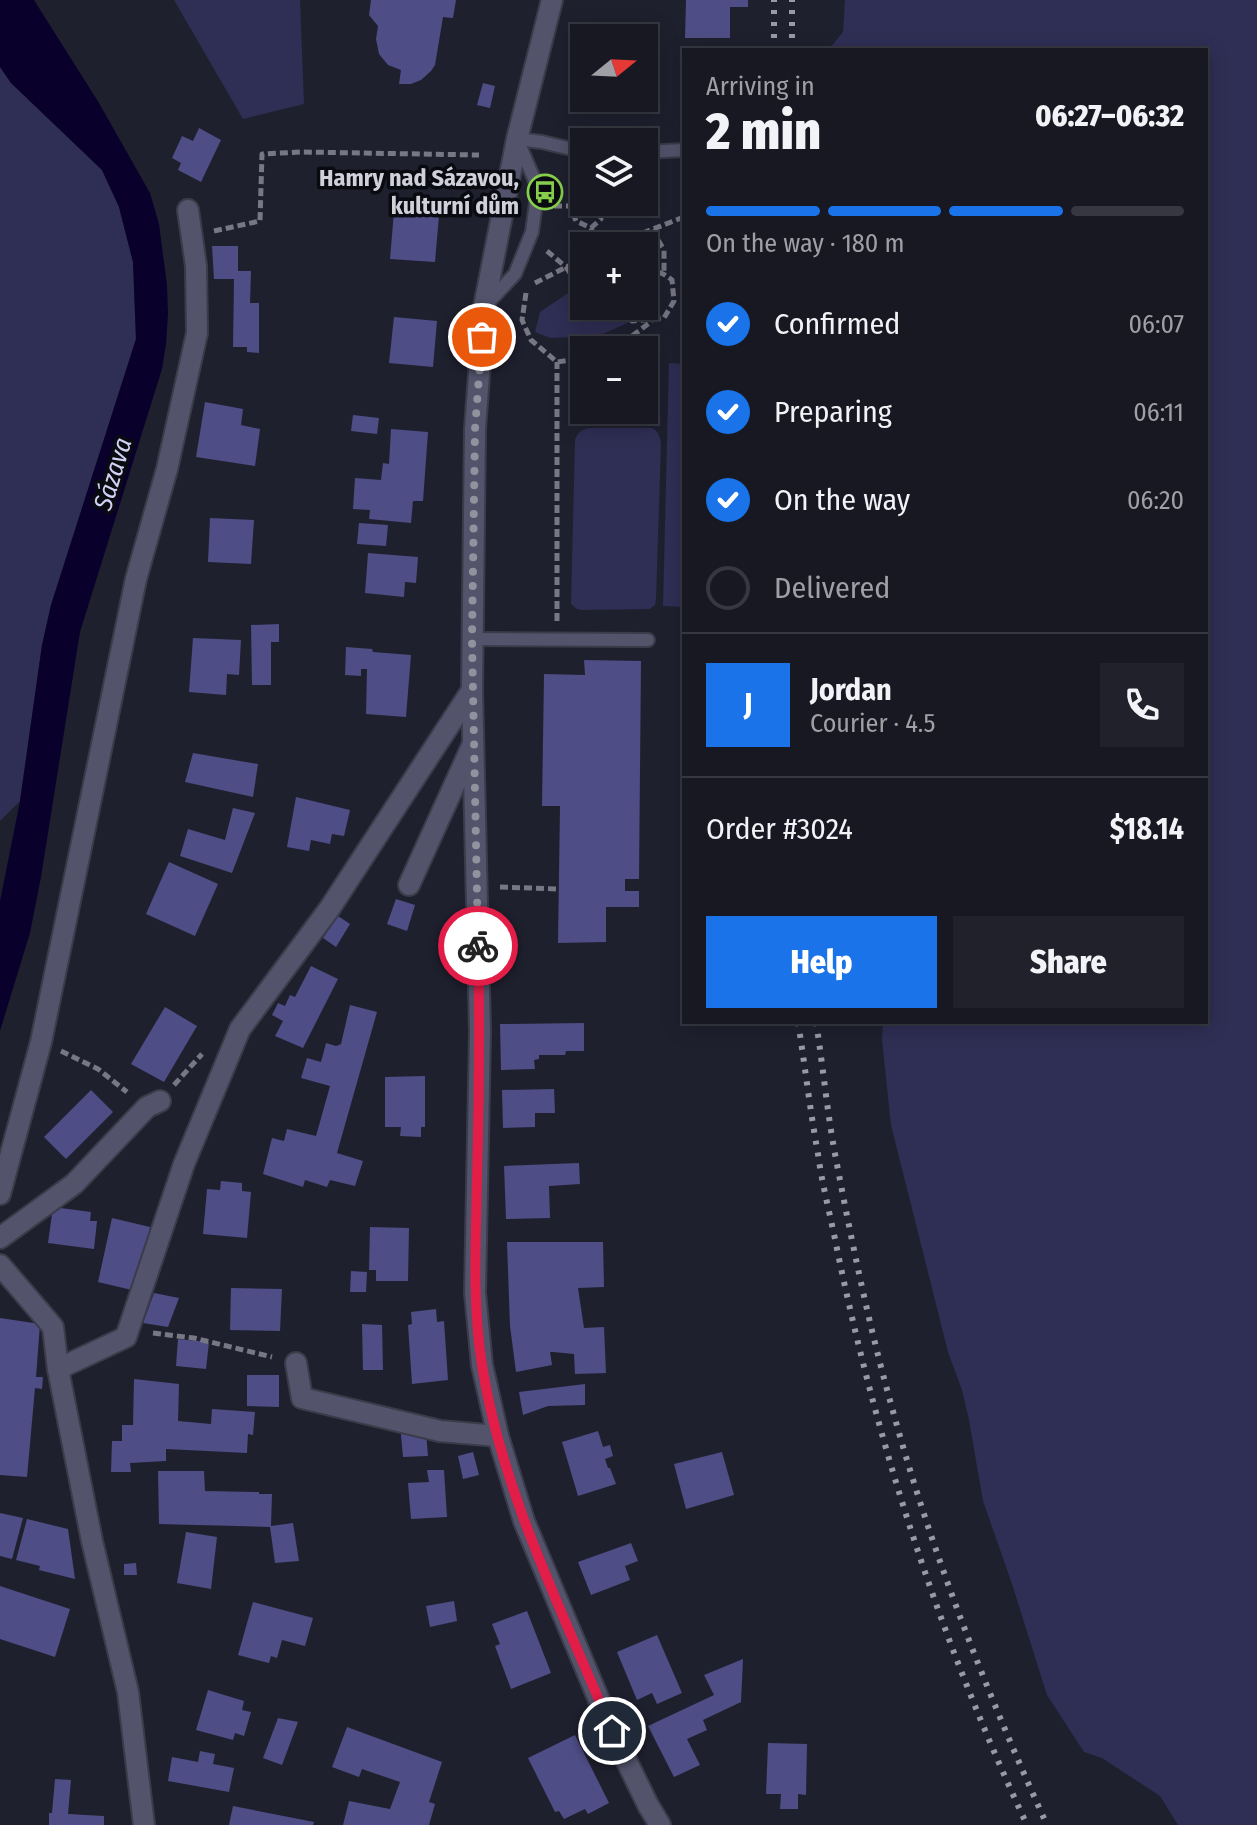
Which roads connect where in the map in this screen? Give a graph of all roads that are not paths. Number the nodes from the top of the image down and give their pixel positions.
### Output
1 (552, 0) edge
2 (517, 139) junction
3 (570, 149) edge
4 (682, 150) edge
5 (658, 151) edge
6 (188, 210) dead end
7 (484, 307) junction
8 (472, 639) junction
9 (648, 640) dead end
10 (472, 690) junction
11 (473, 744) junction
12 (409, 885) dead end
13 (153, 1104) road end
14 (0, 1194) edge
15 (0, 1238) edge
16 (0, 1265) edge
17 (296, 1363) road end
18 (58, 1369) junction
19 (498, 1436) junction
20 (144, 1825) edge
21 (660, 1825) edge

1 - 2 street
2 - 3 lane
2 - 7 street
2 - 7 lane
4 - 5 lane
6 - 14 street
7 - 8 street
8 - 9 lane
8 - 10 street
10 - 11 street
10 - 18 street
11 - 12 street
11 - 19 street
13 - 15 street
16 - 18 street
17 - 19 street
18 - 20 street
19 - 21 street

